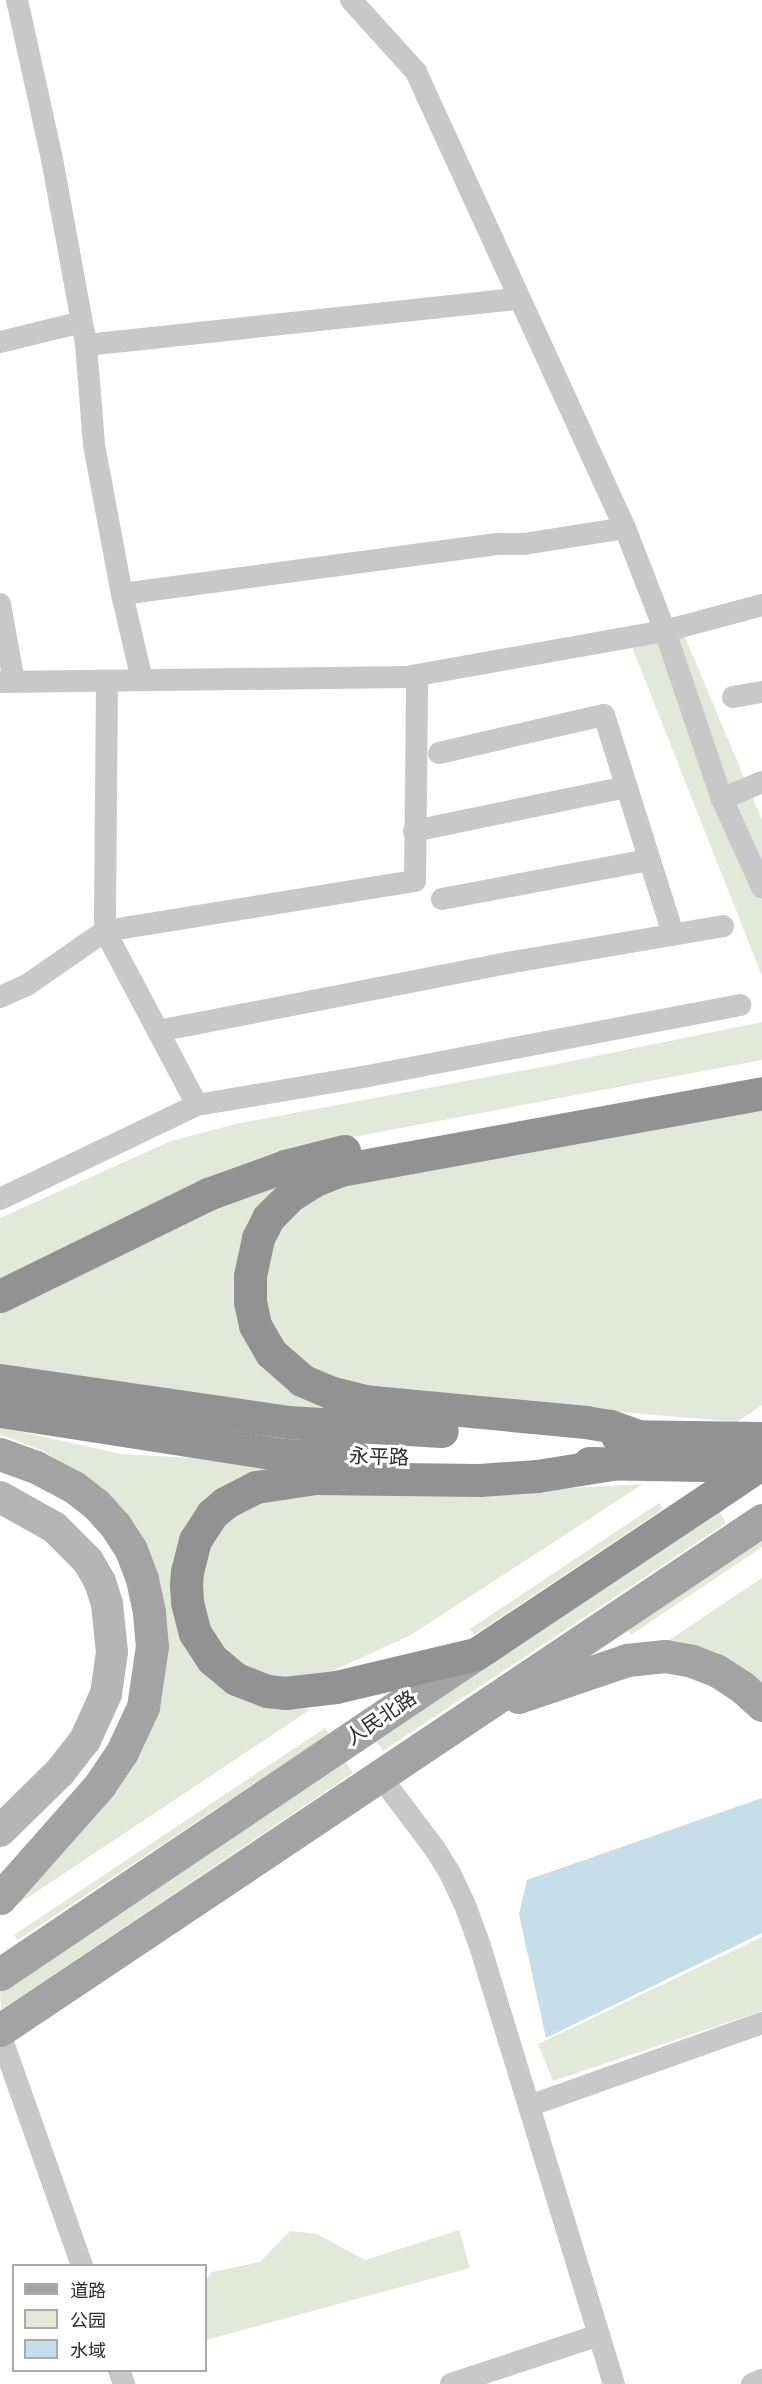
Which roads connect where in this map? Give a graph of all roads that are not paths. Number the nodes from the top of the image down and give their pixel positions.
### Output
1 (17, 0) edge
2 (351, 0) edge
3 (518, 299) junction
4 (82, 322) junction
5 (0, 342) edge
6 (86, 345) junction
7 (625, 528) junction
8 (122, 594) junction
9 (0, 604) edge
10 (762, 605) edge
11 (665, 631) junction
12 (417, 675) junction
13 (142, 680) junction
14 (107, 681) junction
15 (7, 682) edge
16 (762, 692) edge
17 (732, 697) dead end
18 (439, 753) dead end
19 (762, 782) edge
20 (626, 787) junction
21 (722, 800) junction
22 (414, 831) junction
23 (650, 860) junction
24 (762, 887) edge
25 (442, 899) dead end
26 (723, 926) dead end
27 (105, 931) junction
28 (673, 934) junction
29 (0, 997) edge
30 (740, 1005) dead end
31 (158, 1031) junction
32 (762, 1077) edge
33 (762, 1093) edge
34 (197, 1105) junction
35 (0, 1199) edge
36 (0, 1296) edge
37 (0, 1380) edge
38 (0, 1412) edge
39 (638, 1436) junction
40 (762, 1438) edge
41 (0, 1454) edge
42 (612, 1464) junction
43 (762, 1465) edge
44 (0, 1497) edge
45 (762, 1520) edge
46 (476, 1654) junction
47 (762, 1705) edge
48 (456, 1724) junction
49 (351, 1738) junction
50 (380, 1776) junction
51 (0, 1831) edge
52 (0, 1898) edge
53 (0, 1974) edge
54 (762, 2023) edge
55 (0, 2032) edge
56 (529, 2106) junction
57 (82, 2264) edge
58 (599, 2335) junction
59 (762, 2380) edge
60 (451, 2384) edge
61 (614, 2384) edge
62 (752, 2384) edge

1 - 4 street
2 - 3 street
3 - 6 street
3 - 7 street
4 - 5 street
4 - 6 street
6 - 8 street
7 - 8 street
7 - 11 street
8 - 13 street
9 - 15 street
10 - 11 street
11 - 12 street
11 - 21 street
12 - 13 street
12 - 22 street
13 - 14 street
14 - 15 street
14 - 27 street
16 - 17 street
18 - 20 street
19 - 21 street
20 - 22 street
20 - 23 street
21 - 24 street
22 - 27 street
23 - 25 street
23 - 28 street
26 - 28 street
27 - 29 street
27 - 31 street
28 - 31 street
30 - 34 street
31 - 34 street
32 - 36 highway
33 - 39 highway
34 - 35 street
37 - 39 highway, 永平路
38 - 42 highway, 永平路
39 - 40 highway, 永平路
41 - 52 main road
42 - 43 highway, 永平路
42 - 46 highway
43 - 46 highway, 人民北路, bridge
44 - 51 street
45 - 48 main road
46 - 49 main road, 人民北路
47 - 48 main road
48 - 50 main road
49 - 50 main road
49 - 53 main road, 人民北路
50 - 55 main road
50 - 56 street
54 - 56 street
55 - 57 street
56 - 58 street
58 - 60 street
58 - 61 street
59 - 62 street

